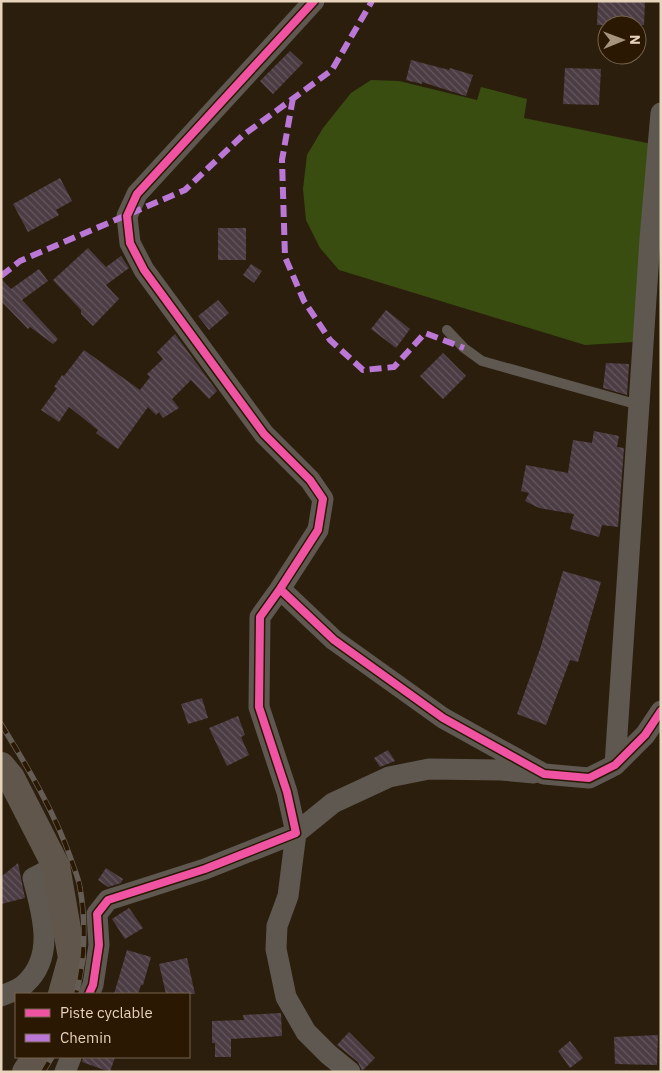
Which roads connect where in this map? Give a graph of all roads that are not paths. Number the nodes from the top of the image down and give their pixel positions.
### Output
1 (314, 1) edge
2 (661, 113) edge
3 (655, 239) edge
4 (447, 330) dead end
5 (639, 405) junction
6 (280, 589) junction
7 (661, 711) edge
8 (615, 765) junction
9 (1, 766) edge
10 (544, 774) junction
11 (296, 832) junction
12 (56, 866) junction
13 (62, 993) edge
14 (89, 993) edge
15 (1, 996) edge
16 (35, 1058) edge
17 (71, 1058) edge
18 (26, 1072) edge
19 (65, 1072) edge
20 (350, 1072) edge

1 - 6 street
2 - 3 street
3 - 5 street
4 - 5 lane
5 - 8 street
6 - 10 street
6 - 11 street
7 - 8 street
8 - 10 street
9 - 12 main road
10 - 11 street
11 - 14 street
11 - 20 street
12 - 13 main road
12 - 15 street
16 - 18 main road
17 - 19 street

